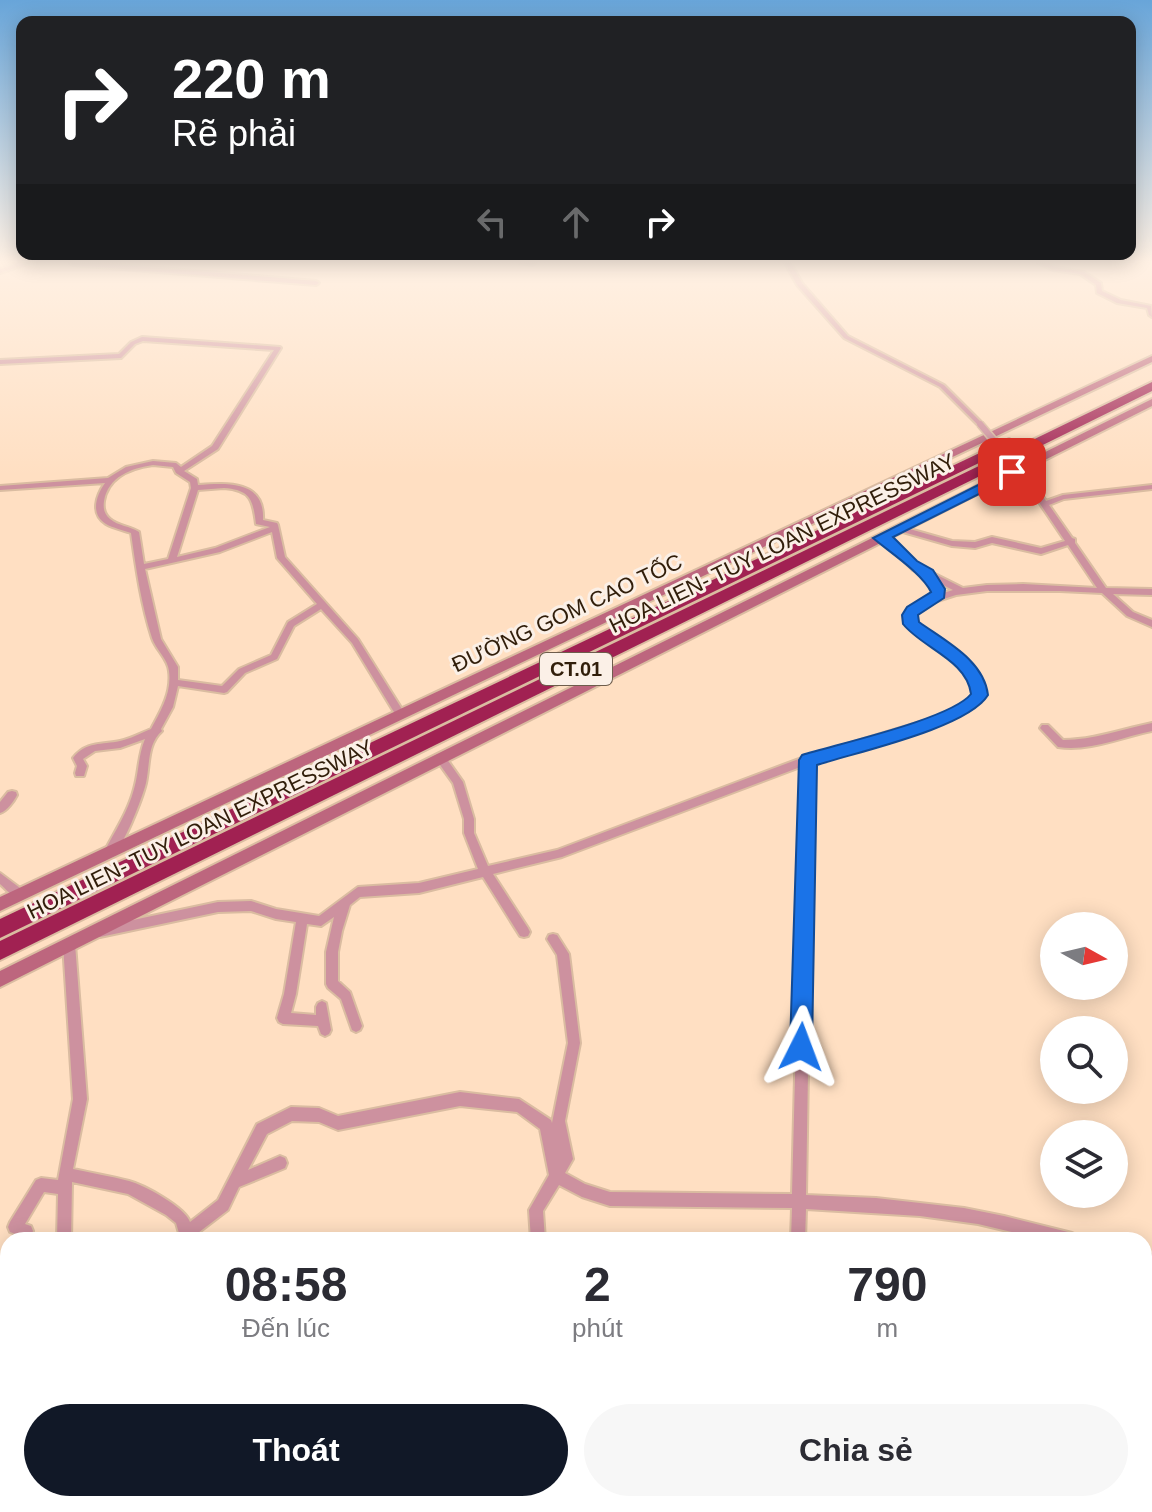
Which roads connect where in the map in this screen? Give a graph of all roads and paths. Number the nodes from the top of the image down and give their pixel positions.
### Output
1 (843, 334) edge
2 (1152, 359) edge
3 (0, 362) edge
4 (1152, 374) edge
5 (1152, 386) edge
6 (1152, 402) edge
7 (179, 471) junction
8 (111, 480) junction
9 (1152, 487) edge
10 (0, 488) edge
11 (195, 488) junction
12 (1045, 504) junction
13 (899, 528) junction
14 (273, 529) junction
15 (880, 538) junction
16 (1072, 541) junction
17 (172, 559) junction
18 (144, 567) junction
19 (927, 574) junction
20 (1103, 590) junction
21 (962, 591) junction
22 (1152, 592) edge
23 (939, 594) junction
24 (321, 605) junction
25 (1152, 624) edge
26 (173, 682) junction
27 (400, 714) junction
28 (1152, 727) edge
29 (1045, 728) dead end
30 (157, 731) junction
31 (440, 758) junction
32 (808, 760) junction
33 (80, 773) dead end
34 (12, 795) dead end
35 (0, 809) edge
36 (109, 852) junction
37 (486, 872) junction
38 (0, 878) edge
39 (20, 894) junction
40 (347, 899) junction
41 (0, 904) edge
42 (302, 919) junction
43 (0, 929) edge
44 (524, 932) dead end
45 (90, 934) junction
46 (553, 939) dead end
47 (69, 944) junction
48 (0, 951) edge
49 (0, 979) edge
50 (323, 1020) dead end
51 (356, 1026) dead end
52 (280, 1163) dead end
53 (556, 1176) junction
54 (65, 1181) junction
55 (236, 1182) junction
56 (800, 1202) junction
57 (26, 1231) dead end
58 (64, 1232) edge
59 (186, 1232) edge
60 (193, 1232) edge
61 (537, 1232) edge
62 (798, 1232) edge
63 (1038, 1232) edge

1 - 12 street, bridge
2 - 27 main road, ĐƯỜNG GOM CAO TỐC
3 - 7 street
4 - 43 highway, HOA LIEN- TUY LOAN EXPRESSWAY / CT.01
5 - 48 highway, HOA LIEN- TUY LOAN EXPRESSWAY / CT.01
6 - 13 main road
7 - 8 street
7 - 11 street
8 - 10 street
8 - 18 street
9 - 12 street
11 - 14 street
11 - 17 street
12 - 16 street
13 - 15 main road
13 - 16 street
14 - 17 street
14 - 24 street
15 - 19 street
15 - 31 main road
16 - 20 street
17 - 18 street
18 - 26 street
19 - 21 street
19 - 23 street
20 - 21 street
20 - 22 street
20 - 25 street
21 - 23 street
23 - 32 street
24 - 26 street
24 - 27 street
26 - 30 street
27 - 36 main road, ĐƯỜNG GOM CAO TỐC
28 - 29 street
30 - 33 street
30 - 36 street
31 - 37 street
31 - 45 main road
32 - 37 street
32 - 56 street
34 - 35 street
36 - 39 main road, ĐƯỜNG GOM CAO TỐC
37 - 40 street
37 - 44 street
38 - 39 street
39 - 41 main road, ĐƯỜNG GOM CAO TỐC
40 - 42 street
40 - 51 street
42 - 45 street
42 - 50 street
45 - 47 main road
46 - 53 street
47 - 49 main road
47 - 54 street
52 - 55 street
53 - 55 street
53 - 56 street
53 - 61 street
54 - 57 street
54 - 58 street
54 - 59 street
55 - 60 street
56 - 62 street
56 - 63 street

